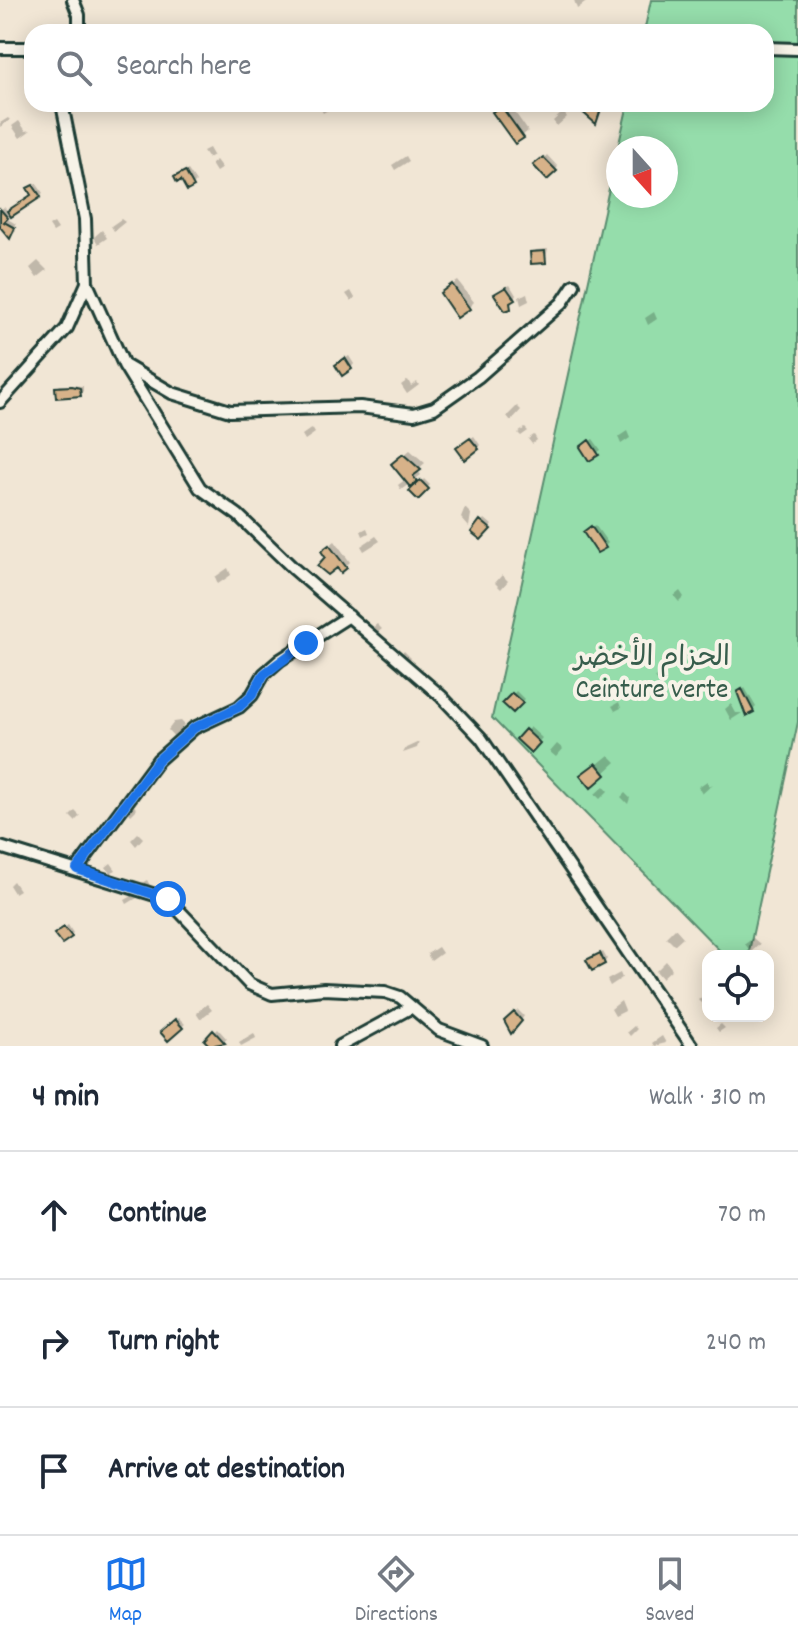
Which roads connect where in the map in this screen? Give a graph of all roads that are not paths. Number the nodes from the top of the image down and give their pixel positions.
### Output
1 (73, 0) edge
2 (79, 24) edge
3 (0, 48) edge
4 (24, 48) edge
5 (774, 48) edge
6 (798, 49) edge
7 (64, 112) edge
8 (87, 283) junction
9 (574, 285) dead end
10 (124, 365) junction
11 (0, 402) edge
12 (349, 616) junction
13 (0, 847) edge
14 (77, 869) junction
15 (412, 1007) junction
16 (340, 1046) edge
17 (482, 1046) edge
18 (692, 1046) edge

1 - 2 street
3 - 4 street
5 - 6 street
7 - 8 street
8 - 10 street
8 - 11 street
9 - 10 street
10 - 12 street
12 - 14 street
12 - 18 street
13 - 14 street
14 - 15 street
15 - 16 street
15 - 17 street

